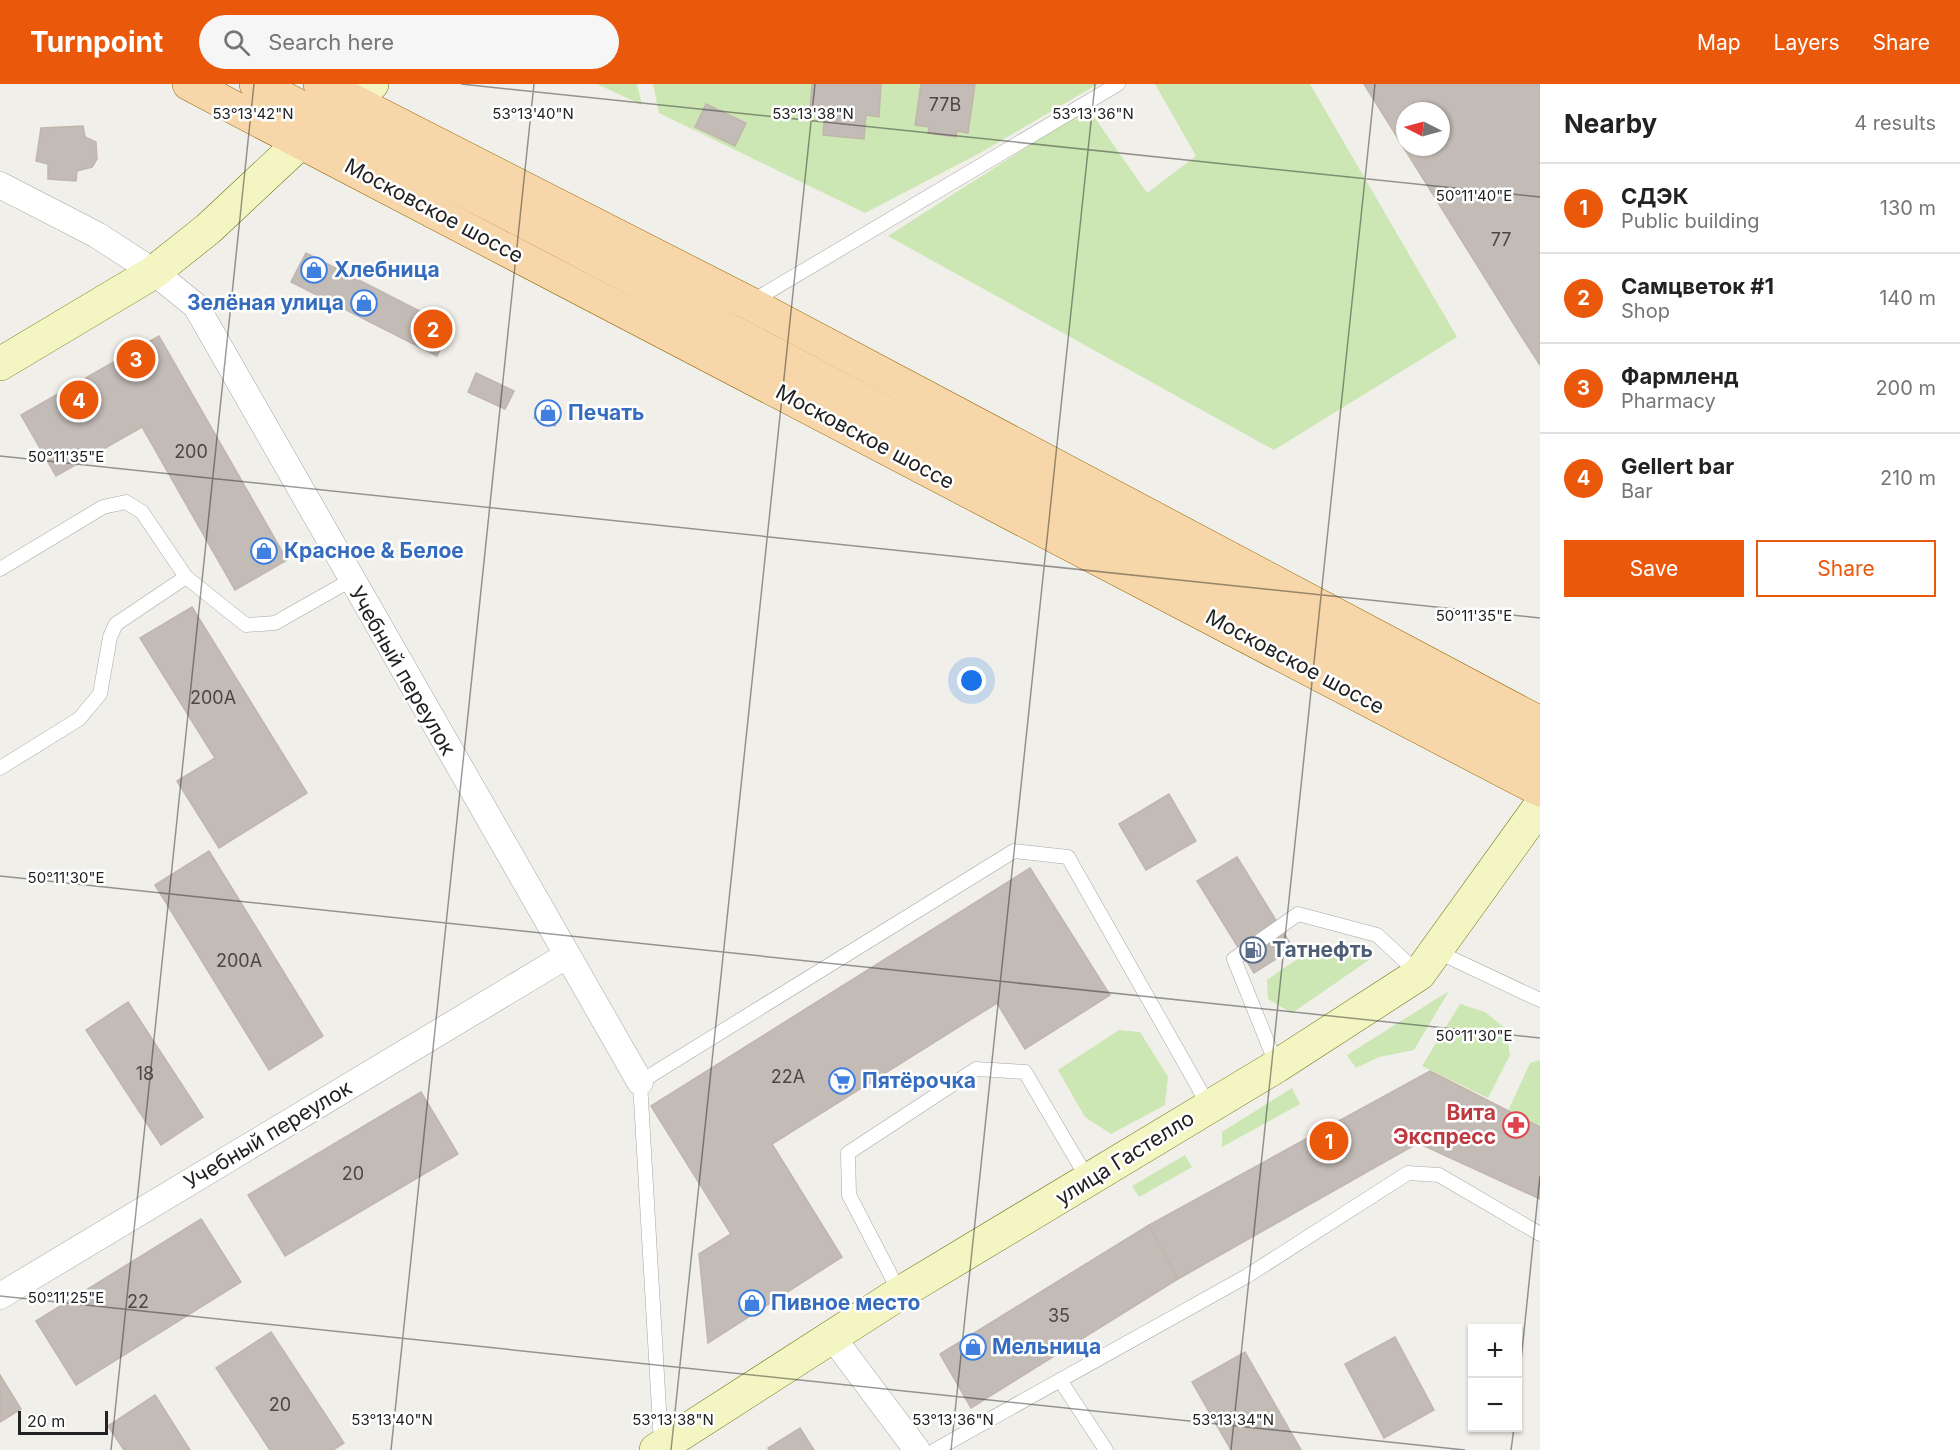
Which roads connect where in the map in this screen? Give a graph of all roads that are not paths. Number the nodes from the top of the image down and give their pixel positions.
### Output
1 (189, 84) edge
2 (256, 84) edge
3 (320, 84) edge
4 (1118, 84) edge
5 (362, 92) edge
6 (325, 120) junction
7 (301, 142) junction
8 (0, 184) edge
9 (154, 272) junction
10 (749, 303) junction
11 (0, 364) edge
12 (0, 569) edge
13 (186, 577) junction
14 (351, 580) junction
15 (1540, 723) edge
16 (1540, 758) edge
17 (0, 768) edge
18 (1540, 790) edge
19 (1540, 806) edge
20 (566, 956) junction
21 (1428, 963) junction
22 (1540, 1000) edge
23 (1277, 1066) junction
24 (640, 1082) junction
25 (1209, 1106) junction
26 (1089, 1181) junction
27 (1540, 1234) edge
28 (900, 1293) junction
29 (0, 1296) edge
30 (833, 1338) junction
31 (1060, 1380) junction
32 (658, 1448) edge
33 (917, 1450) edge
34 (935, 1450) edge
35 (1106, 1450) edge

1 - 7 main road, Московское шоссе
2 - 6 main road, Московское шоссе
3 - 5 main road
4 - 10 lane
5 - 6 main road
5 - 10 main road
6 - 7 main road
6 - 16 main road, Московское шоссе
7 - 9 street
7 - 18 main road, Московское шоссе
8 - 9 street, Учебный переулок
9 - 11 street
9 - 14 street, Учебный переулок
10 - 15 main road
12 - 13 lane
13 - 14 lane
13 - 17 lane
14 - 20 street, Учебный переулок
19 - 21 street, улица Гастелло
20 - 24 street, Учебный переулок
20 - 29 street, Учебный переулок
21 - 22 lane
21 - 23 street, улица Гастелло
21 - 23 lane
23 - 25 street, улица Гастелло
24 - 25 lane
24 - 32 lane
25 - 26 street, улица Гастелло
26 - 28 street, улица Гастелло
26 - 28 lane
27 - 31 lane
28 - 30 street, улица Гастелло
30 - 32 street, улица Гастелло
30 - 33 street
31 - 34 lane
31 - 35 lane

